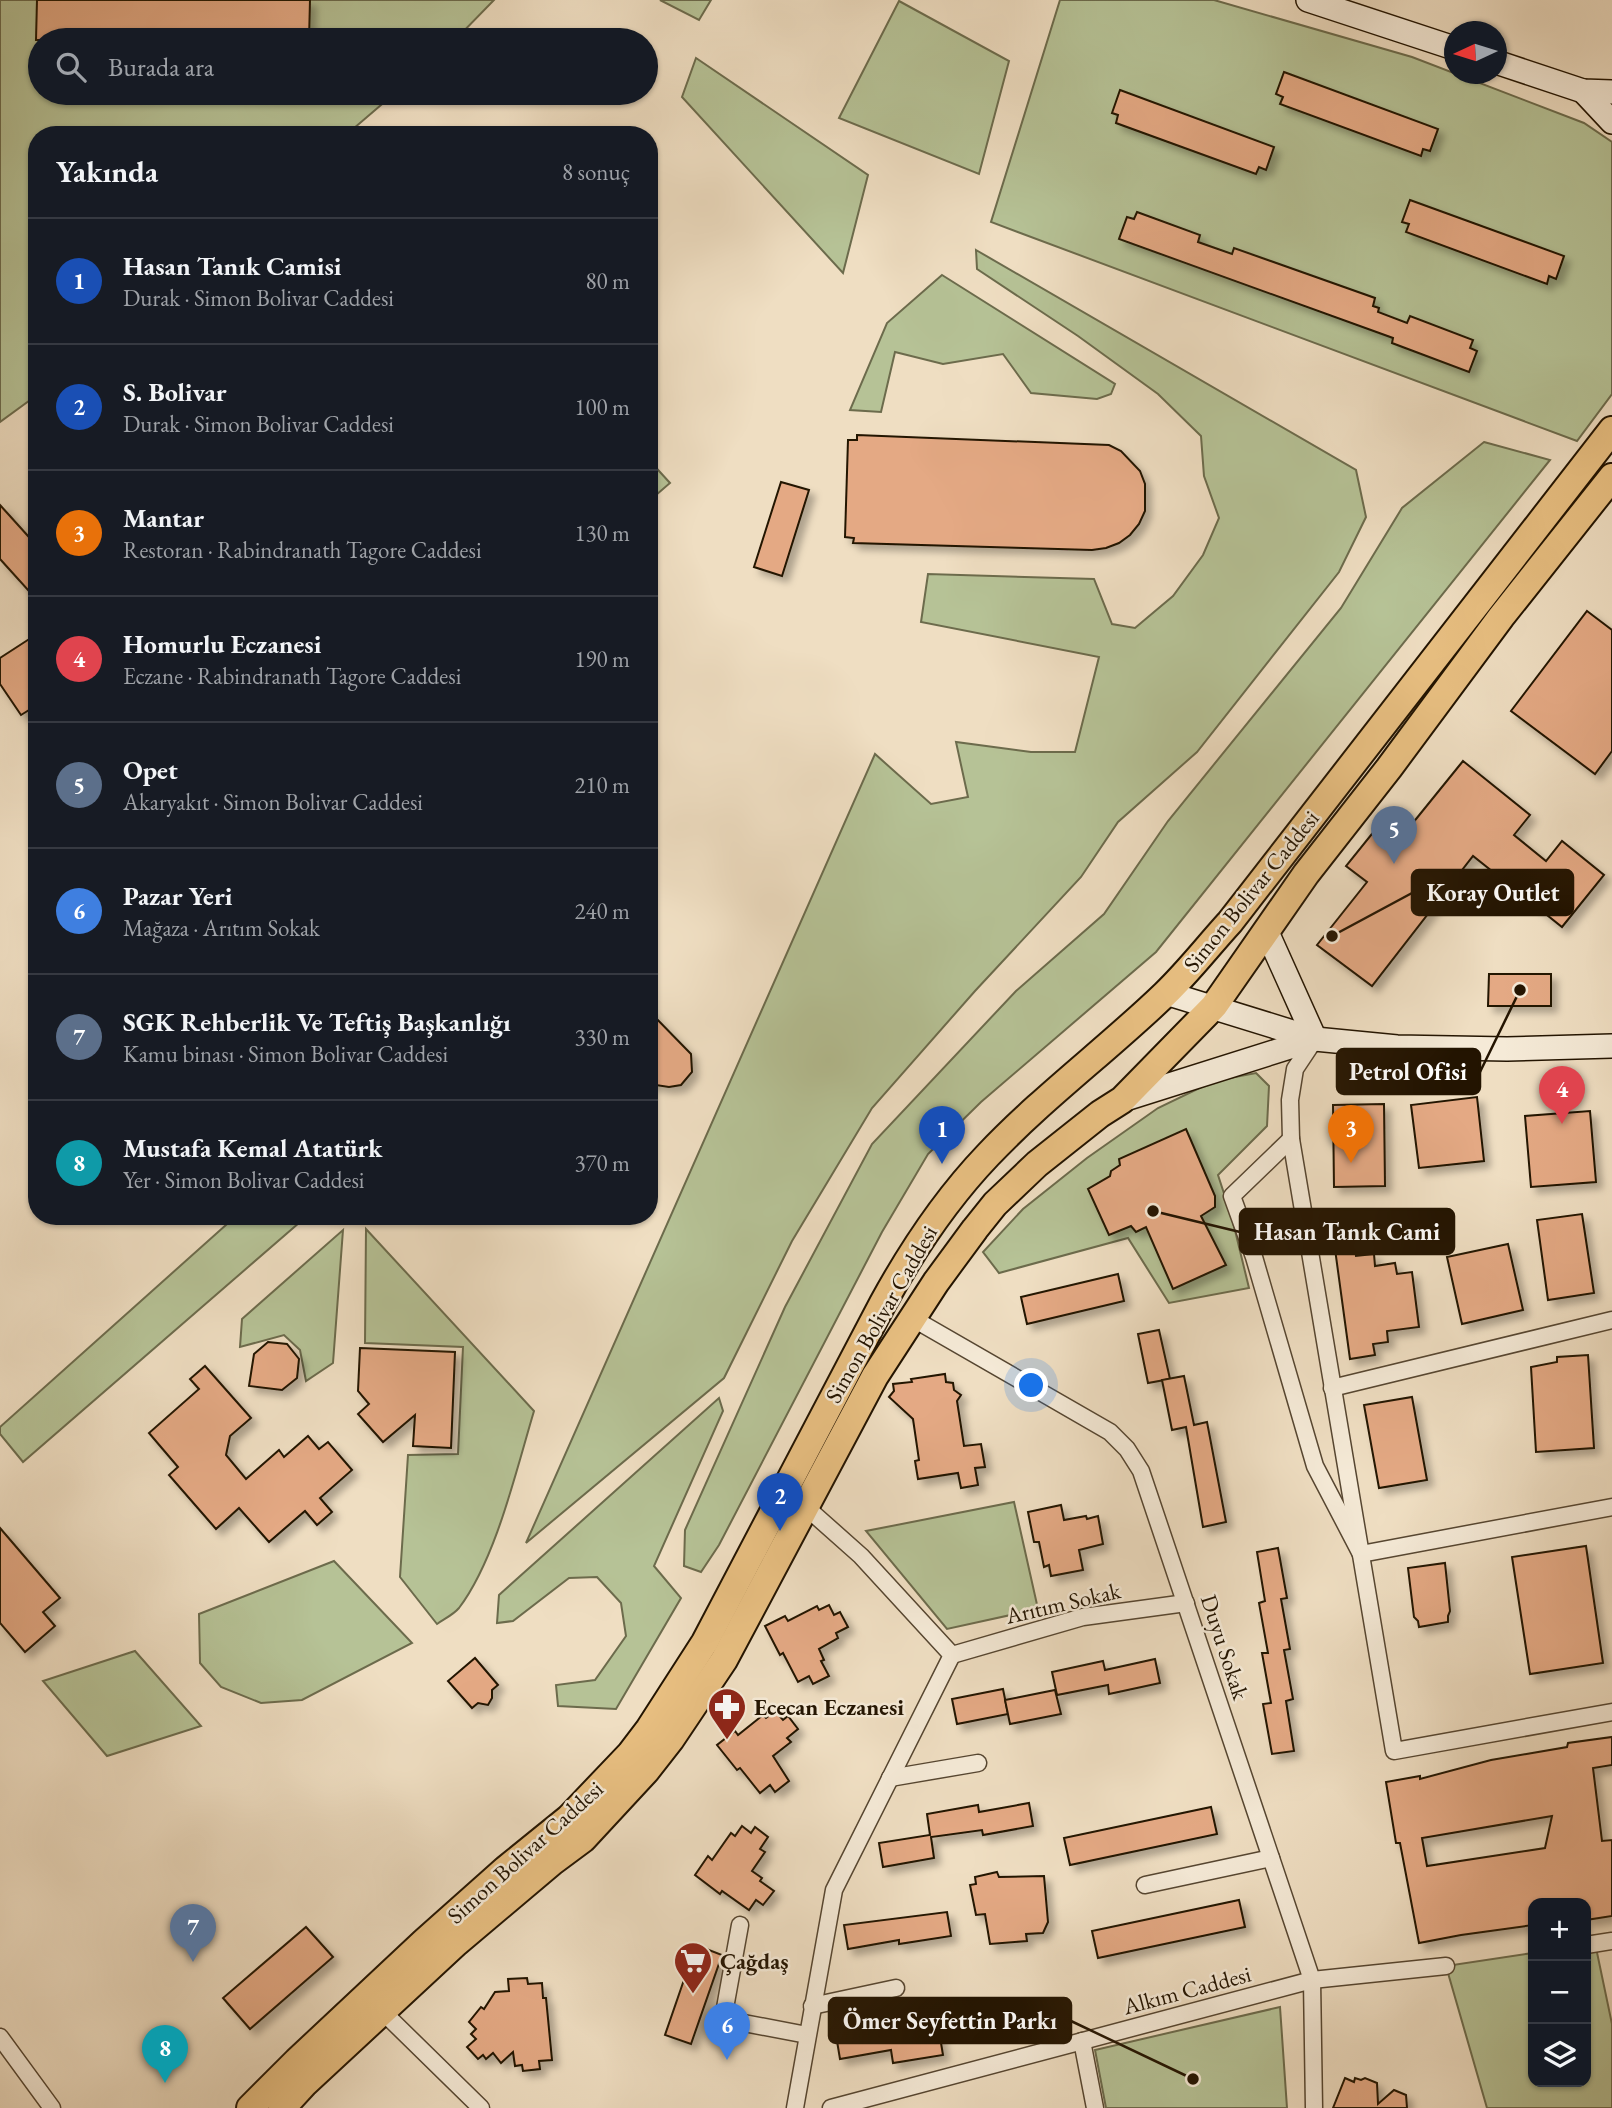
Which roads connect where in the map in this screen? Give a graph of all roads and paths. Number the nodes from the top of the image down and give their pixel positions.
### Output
1 (1308, 0) edge
2 (1444, 45) edge
3 (1507, 66) edge
4 (1583, 91) junction
5 (1612, 92) edge
6 (1612, 122) edge
7 (1612, 430) edge
8 (1612, 477) edge
9 (1266, 930) junction
10 (1167, 993) junction
11 (1214, 1006) junction
12 (1315, 1039) junction
13 (1612, 1046) edge
14 (1122, 1100) junction
15 (1291, 1139) junction
16 (912, 1318) junction
17 (1612, 1320) edge
18 (1332, 1388) junction
19 (1612, 1507) edge
20 (807, 1508) junction
21 (1361, 1554) junction
22 (1186, 1603) junction
23 (952, 1655) junction
24 (1612, 1712) edge
25 (978, 1763) dead end
26 (890, 1778) junction
27 (1271, 1858) junction
28 (1145, 1885) dead end
29 (740, 1925) dead end
30 (1612, 1941) edge
31 (1591, 1944) edge
32 (1446, 1966) dead end
33 (1312, 1980) junction
34 (896, 1988) dead end
35 (812, 2006) junction
36 (382, 2011) junction
37 (807, 2035) junction
38 (0, 2037) edge
39 (1082, 2041) junction
40 (52, 2108) edge
41 (250, 2108) edge
42 (282, 2108) edge
43 (481, 2108) edge
44 (795, 2108) edge
45 (831, 2108) edge
46 (1095, 2108) edge
47 (1314, 2108) edge

1 - 2 main road
3 - 4 main road
4 - 5 main road
4 - 6 main road
7 - 10 main road, Simon Bolivar Caddesi
8 - 9 main road, Simon Bolivar Caddesi
9 - 11 main road, Simon Bolivar Caddesi
9 - 12 main road
10 - 11 main road
10 - 41 main road, Simon Bolivar Caddesi
11 - 12 main road
11 - 14 main road, Simon Bolivar Caddesi
12 - 13 main road
12 - 14 main road
12 - 15 street
14 - 16 main road, Simon Bolivar Caddesi
15 - 18 street
15 - 21 street
16 - 20 main road, Simon Bolivar Caddesi
16 - 22 street, Duyu Sokak
17 - 18 street
18 - 21 street
19 - 21 street
20 - 23 street
20 - 36 main road, Simon Bolivar Caddesi
21 - 24 street
22 - 23 street, Arıtım Sokak
22 - 27 street, Duyu Sokak
23 - 26 street
25 - 26 street
26 - 35 street
27 - 28 street
27 - 33 street, Duyu Sokak
29 - 37 street
30 - 31 street
32 - 33 street, Alkım Caddesi
33 - 39 street, Alkım Caddesi
33 - 47 street, Duyu Sokak
34 - 35 street
35 - 37 street
36 - 42 main road, Simon Bolivar Caddesi
36 - 43 street
37 - 44 street
38 - 40 street
39 - 45 street, Alkım Caddesi
39 - 46 street

